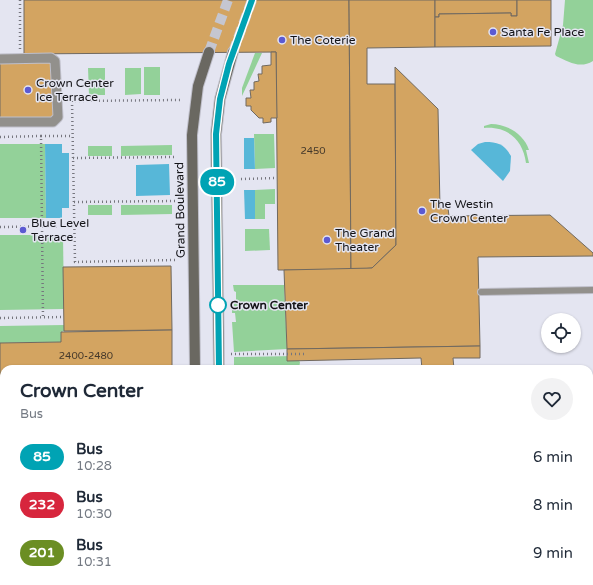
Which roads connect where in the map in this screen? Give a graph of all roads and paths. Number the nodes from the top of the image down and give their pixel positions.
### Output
1 (20, 0) edge
2 (14, 49) dead end
3 (208, 52) tunnel mouth
4 (234, 52) tunnel mouth
5 (0, 59) edge
6 (180, 100) dead end
7 (0, 122) edge
8 (41, 136) junction
9 (73, 136) junction
10 (0, 137) edge
11 (176, 157) dead end
12 (73, 158) junction
13 (277, 178) dead end
14 (241, 179) dead end
15 (176, 201) dead end
16 (74, 202) junction
17 (74, 226) junction
18 (0, 227) edge
19 (42, 227) junction
20 (175, 260) dead end
21 (593, 290) edge
22 (482, 292) dead end
23 (64, 317) dead end
24 (0, 318) edge
25 (43, 318) junction
26 (231, 354) dead end
27 (305, 354) dead end
28 (195, 365) edge
29 (219, 365) edge

1 - 2 path
3 - 28 main road, Grand Boulevard
4 - 29 main road
5 - 7 street
6 - 9 path
8 - 9 path
8 - 10 path
8 - 19 path
9 - 12 path
11 - 12 path
12 - 16 path
13 - 14 path
15 - 16 path
16 - 17 path
17 - 19 path
17 - 20 path
18 - 19 path
19 - 25 path
21 - 22 lane
23 - 25 path
24 - 25 path
26 - 27 path

